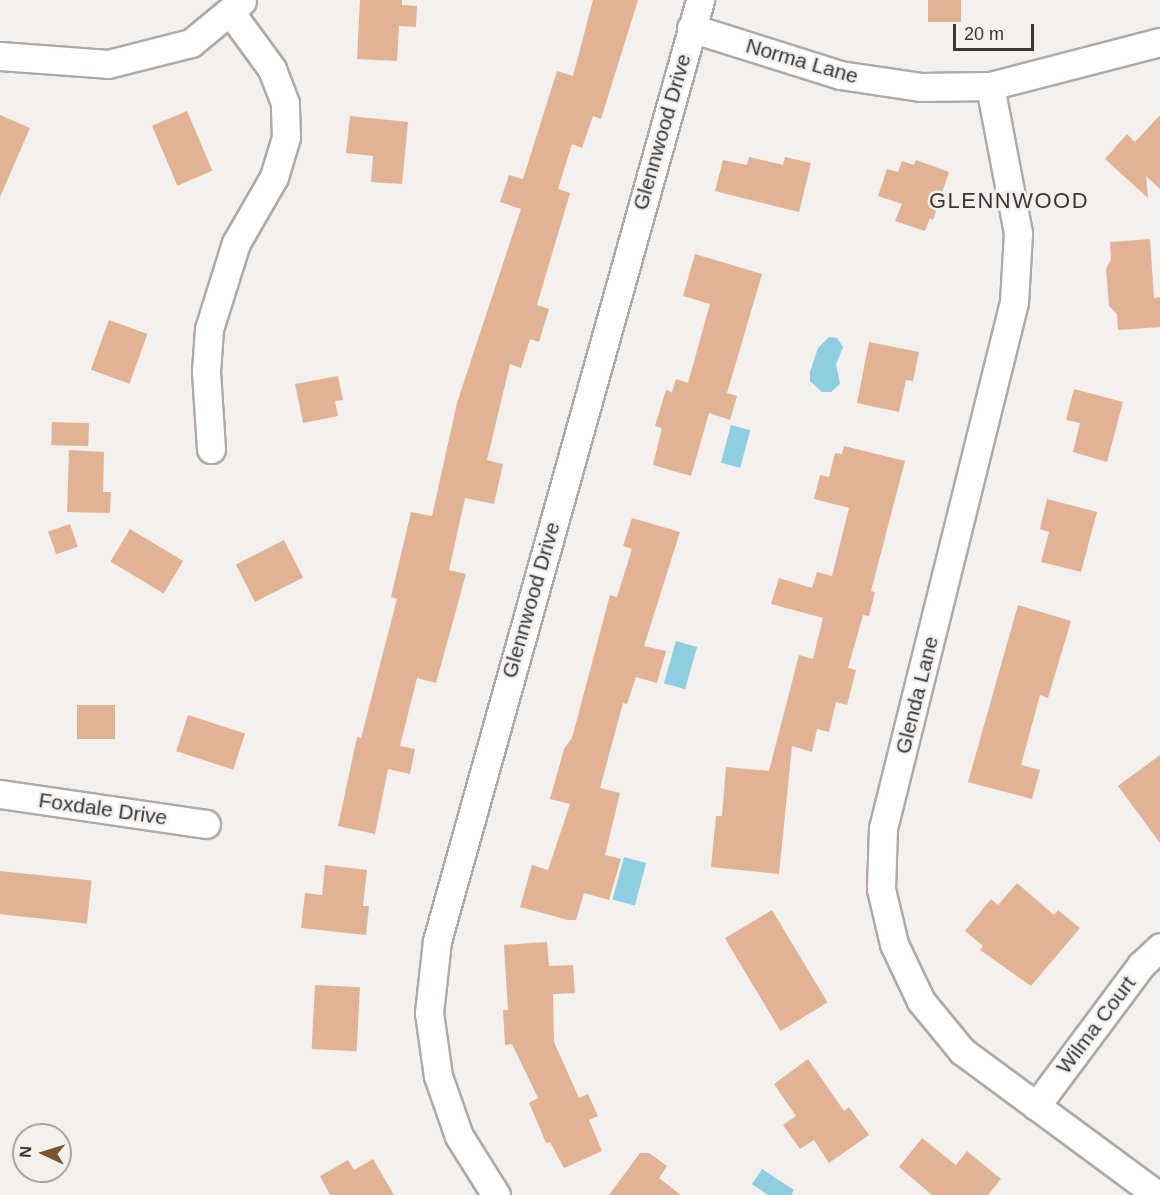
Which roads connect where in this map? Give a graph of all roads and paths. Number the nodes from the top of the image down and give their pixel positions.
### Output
1 (700, 0) edge
2 (237, 6) edge
3 (691, 28) junction
4 (1160, 42) edge
5 (0, 56) edge
6 (990, 86) junction
7 (211, 449) dead end
8 (0, 794) edge
9 (206, 824) dead end
10 (1160, 947) edge
11 (1036, 1106) junction
12 (496, 1195) edge
13 (1157, 1195) edge

1 - 3 street, Glennwood Drive
2 - 5 street
2 - 7 street
3 - 6 street, Norma Lane
3 - 12 street, Glennwood Drive
4 - 6 street, Norma Lane
6 - 11 street, Glenda Lane
8 - 9 street, Foxdale Drive
10 - 11 street, Wilma Court
11 - 13 street, Glenda Lane

